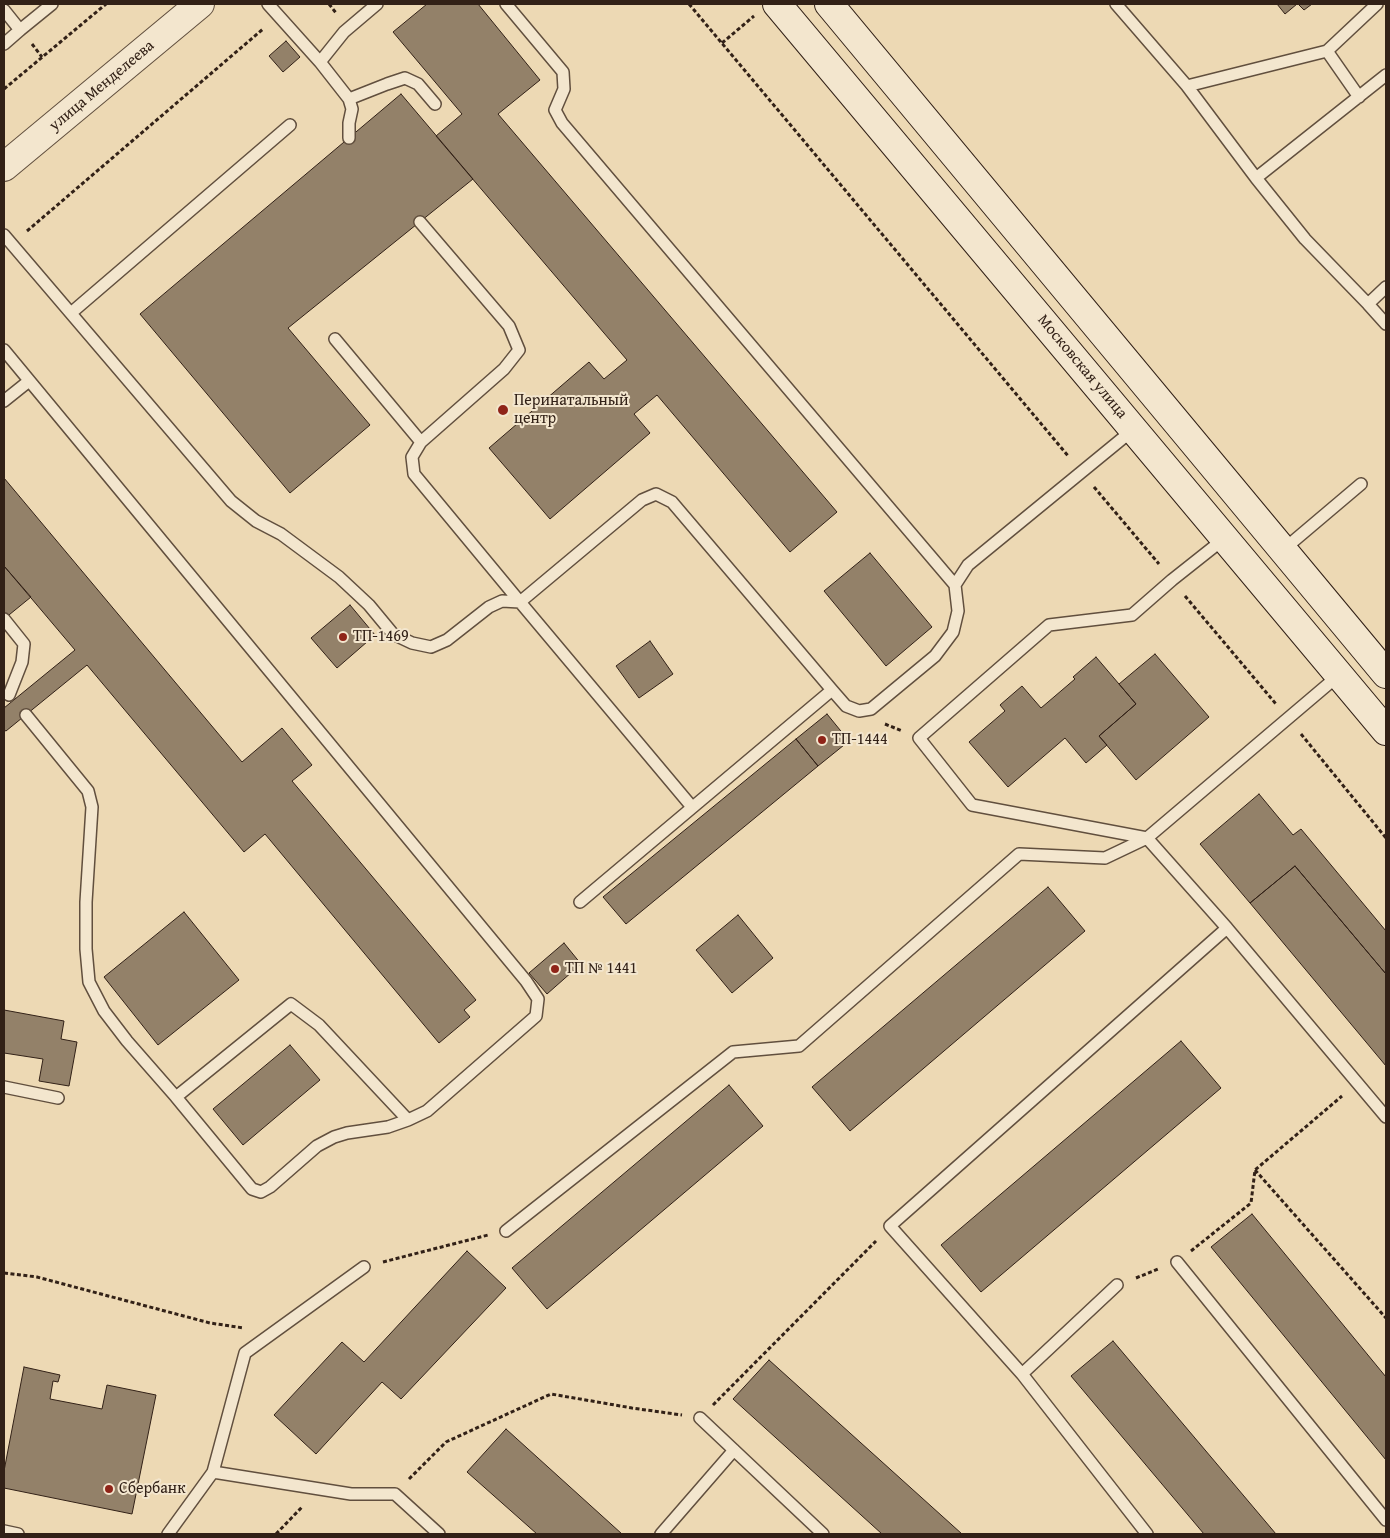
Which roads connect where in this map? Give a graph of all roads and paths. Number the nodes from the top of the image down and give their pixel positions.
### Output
1 (52, 4) edge
2 (106, 4) edge
3 (200, 4) edge
4 (268, 4) edge
5 (377, 4) edge
6 (506, 4) edge
7 (689, 4) edge
8 (829, 4) edge
9 (1116, 4) edge
10 (1377, 4) edge
11 (766, 9) edge
12 (4, 10) edge
13 (278, 16) junction
14 (20, 30) junction
15 (722, 43) junction
16 (4, 44) edge
17 (1327, 51) junction
18 (320, 62) junction
19 (1386, 75) edge
20 (1187, 86) junction
21 (4, 89) edge
22 (1359, 97) junction
23 (349, 99) junction
24 (435, 104) dead end
25 (290, 125) dead end
26 (350, 138) dead end
27 (4, 167) edge
28 (1256, 178) junction
29 (420, 222) dead end
30 (4, 235) edge
31 (12, 245) junction
32 (1386, 288) edge
33 (1368, 304) junction
34 (70, 313) junction
35 (1386, 324) edge
36 (335, 339) dead end
37 (4, 350) edge
38 (29, 381) junction
39 (4, 401) edge
40 (1134, 429) junction
41 (420, 442) junction
42 (1081, 472) junction
43 (1361, 484) dead end
44 (1225, 538) junction
45 (1284, 550) junction
46 (1172, 580) junction
47 (955, 585) junction
48 (520, 602) junction
49 (4, 619) edge
50 (1386, 674) edge
51 (1339, 675) junction
52 (832, 690) junction
53 (9, 695) edge
54 (859, 711) junction
55 (26, 715) dead end
56 (1288, 719) junction
57 (1386, 731) edge
58 (919, 738) junction
59 (692, 807) junction
60 (1147, 838) junction
61 (1386, 838) edge
62 (580, 902) dead end
63 (1227, 928) junction
64 (1358, 1083) junction
65 (4, 1088) edge
66 (176, 1097) junction
67 (58, 1098) dead end
68 (1386, 1117) edge
69 (408, 1120) junction
70 (1255, 1170) junction
71 (890, 1226) junction
72 (506, 1231) joint
73 (1177, 1262) junction
74 (364, 1267) joint
75 (4, 1273) edge
76 (1117, 1285) joint
77 (1386, 1318) edge
78 (274, 1332) junction
79 (1022, 1374) junction
80 (700, 1418) junction
81 (734, 1450) junction
82 (213, 1472) junction
83 (320, 1489) junction
84 (395, 1494) junction
85 (1386, 1520) edge
86 (4, 1531) edge
87 (18, 1534) edge
88 (168, 1534) edge
89 (276, 1534) edge
90 (439, 1534) edge
91 (661, 1534) edge
92 (823, 1534) edge
93 (1147, 1534) edge

1 - 14 lane
2 - 21 path
3 - 27 main road, улица Менделеева
4 - 13 lane
5 - 18 lane
6 - 47 lane
7 - 15 path
8 - 45 main road
9 - 20 lane
10 - 17 lane
11 - 15 path
11 - 40 main road, Московская улица
12 - 14 lane
13 - 18 lane
13 - 31 path
14 - 16 lane
15 - 42 path
17 - 20 lane
17 - 22 lane
18 - 23 lane
19 - 22 lane
20 - 28 lane
22 - 28 lane
23 - 24 lane
23 - 26 lane
25 - 34 lane
28 - 33 lane
29 - 41 lane
30 - 31 lane
31 - 34 lane
32 - 33 lane
33 - 35 lane
34 - 48 lane
36 - 41 lane
37 - 38 lane
38 - 39 lane
38 - 69 lane
40 - 42 lane
40 - 44 main road, Московская улица
41 - 48 lane
42 - 46 path
42 - 47 lane
43 - 45 lane
44 - 46 lane
44 - 51 main road, Московская улица
45 - 50 main road
46 - 56 path
46 - 58 lane
47 - 54 lane
48 - 52 lane
48 - 59 lane
49 - 53 lane
51 - 56 lane
51 - 57 main road, Московская улица
52 - 54 lane
52 - 59 lane
54 - 58 path
55 - 66 lane
56 - 60 lane
56 - 61 path
58 - 60 lane
59 - 62 lane
60 - 63 lane
60 - 72 lane
63 - 64 lane
63 - 71 lane
64 - 68 lane
64 - 70 path
65 - 67 lane
66 - 69 lane
66 - 69 lane
70 - 73 path
70 - 77 path
71 - 79 lane
71 - 80 path
72 - 74 path
73 - 76 path
73 - 85 lane
74 - 78 lane
75 - 78 path
76 - 79 lane
78 - 82 lane
79 - 93 lane
80 - 81 lane
80 - 84 path
81 - 91 lane
81 - 92 lane
82 - 83 lane
82 - 88 lane
83 - 84 lane
83 - 89 path
84 - 90 lane
86 - 87 lane

